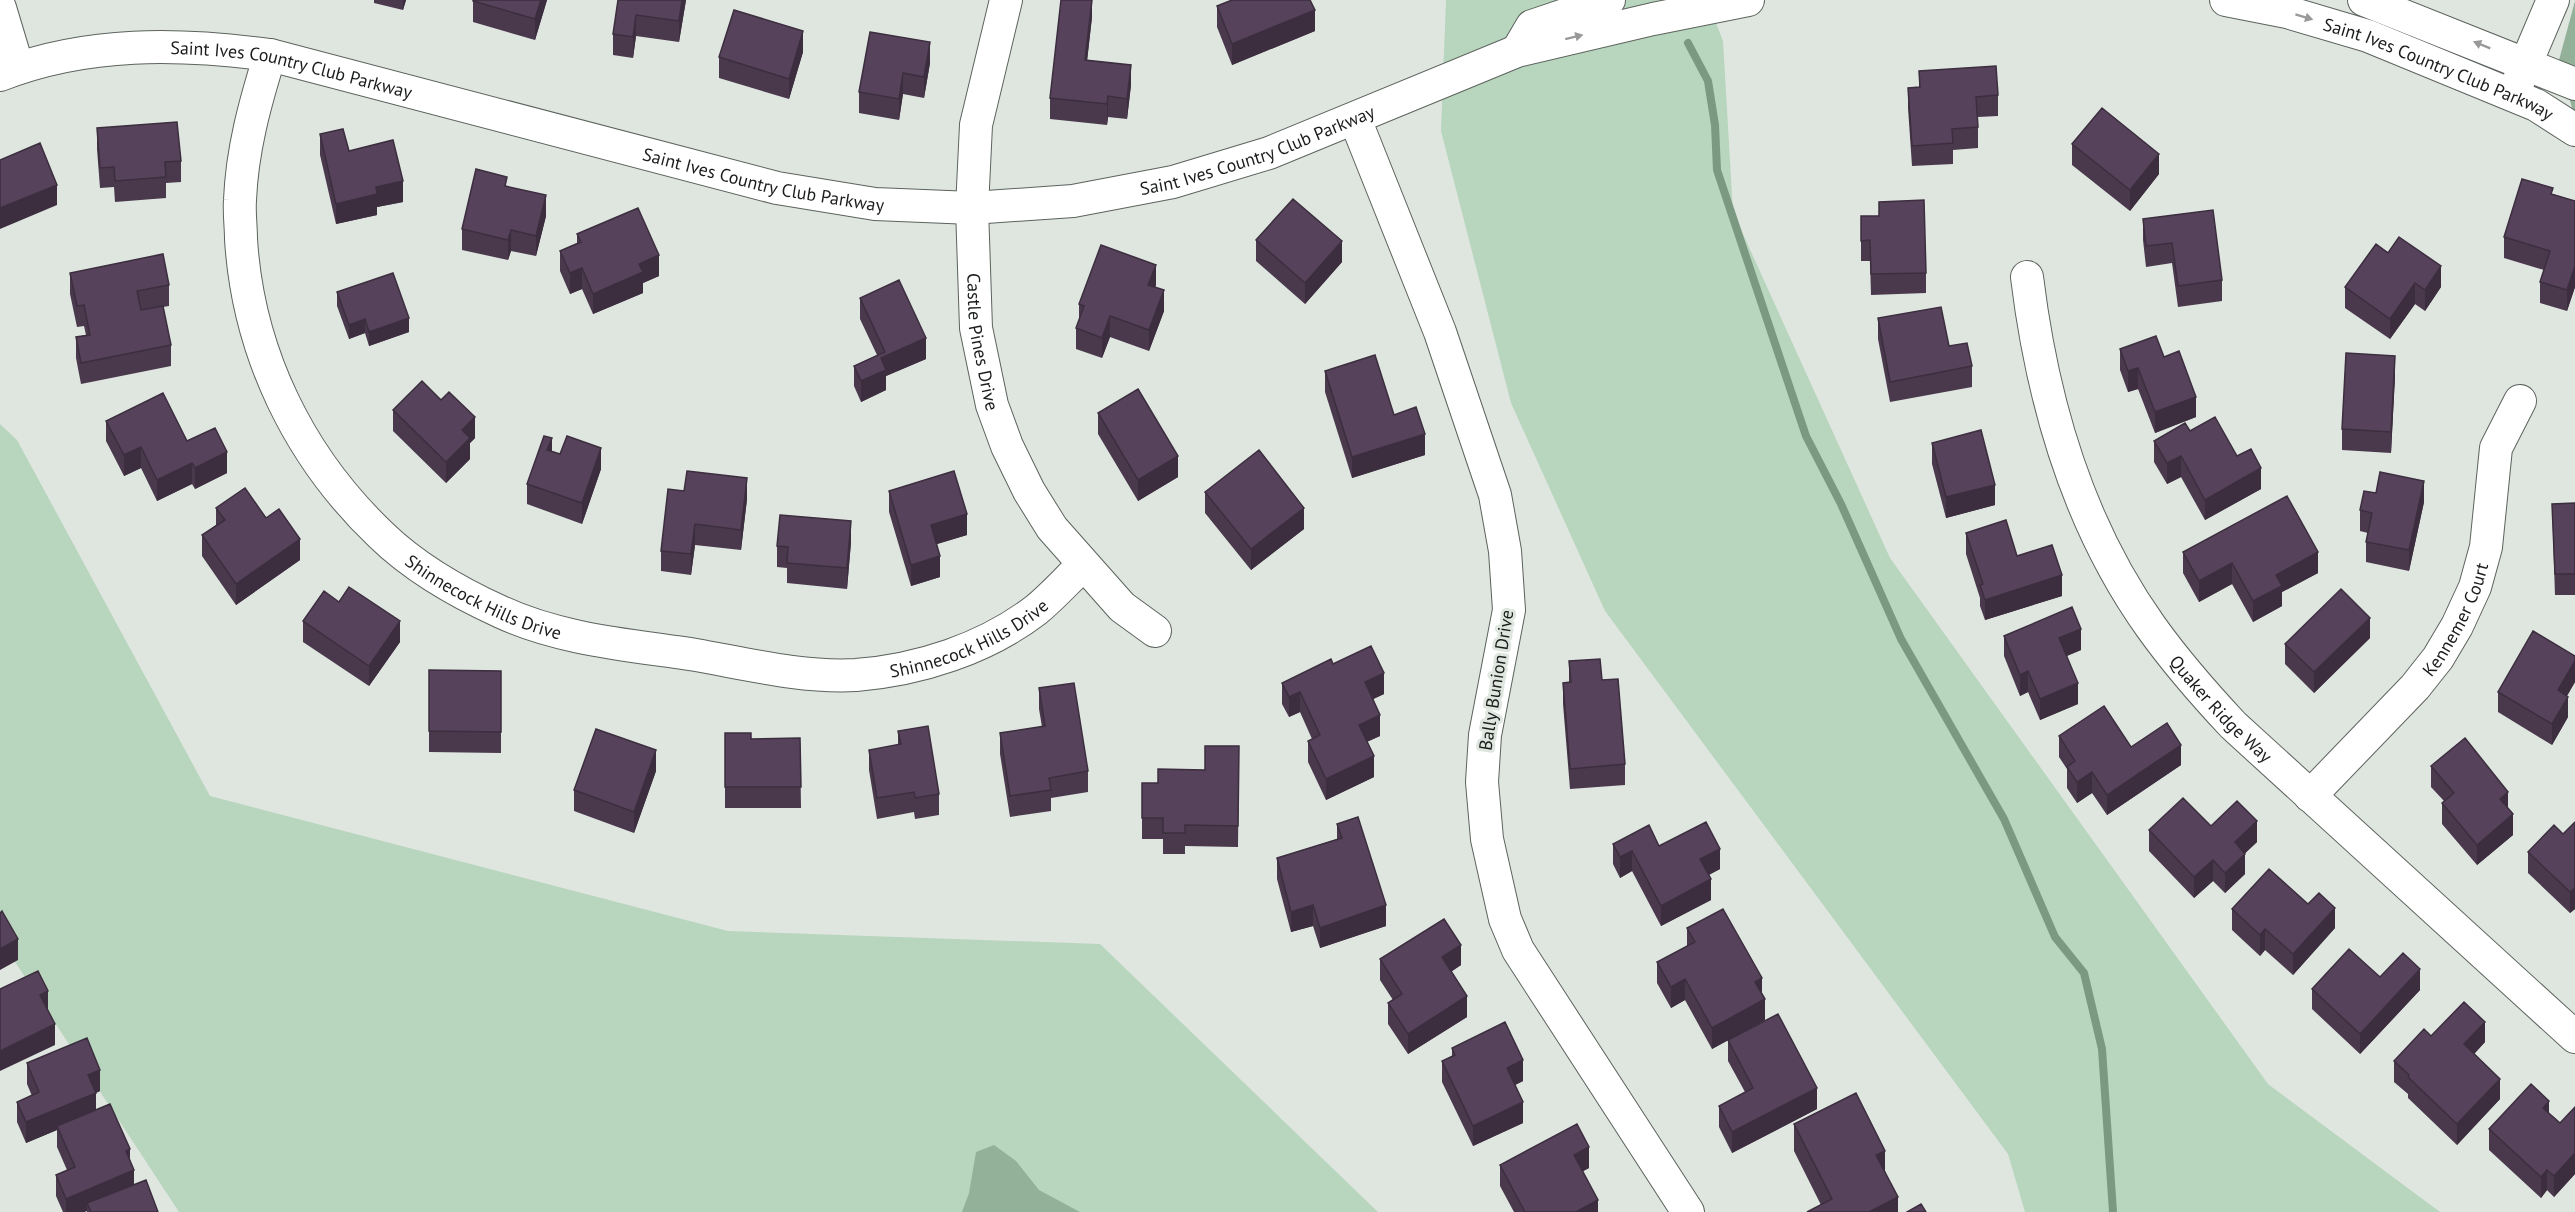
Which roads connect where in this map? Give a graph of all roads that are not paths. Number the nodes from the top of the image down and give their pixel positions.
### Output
1 (1006, 0) edge
2 (1609, 0) edge
3 (1748, 0) edge
4 (2226, 0) edge
5 (2364, 0) edge
6 (2553, 0) edge
7 (0, 8) edge
8 (1517, 51) junction
9 (270, 55) junction
10 (2525, 62) junction
11 (9, 72) edge
12 (2575, 84) edge
13 (2513, 95) junction
14 (1355, 119) junction
15 (2575, 130) edge
16 (972, 208) junction
17 (2027, 277) dead end
18 (2520, 401) dead end
19 (1083, 565) junction
20 (1155, 631) dead end
21 (2310, 796) junction
22 (2575, 1037) edge
23 (1688, 1212) edge

1 - 16 street, Castle Pines Drive
2 - 8 street
8 -> 3 street, Saint Ives Country Club Parkway
4 -> 13 street, Saint Ives Country Club Parkway
10 -> 5 street, Saint Ives Country Club Parkway
6 - 10 street
7 - 11 street
8 - 14 street, Saint Ives Country Club Parkway
9 - 11 street, Saint Ives Country Club Parkway
9 - 16 street, Saint Ives Country Club Parkway
9 - 19 street, Shinnecock Hills Drive
10 - 12 street, Saint Ives Country Club Parkway
10 - 13 street
13 - 15 street, Saint Ives Country Club Parkway
14 - 16 street, Saint Ives Country Club Parkway
14 - 23 street, Bally Bunion Drive
16 - 19 street, Castle Pines Drive
17 - 21 street, Quaker Ridge Way
18 - 21 street, Kennemer Court
19 - 20 street, Castle Pines Drive
21 - 22 street, Quaker Ridge Way

